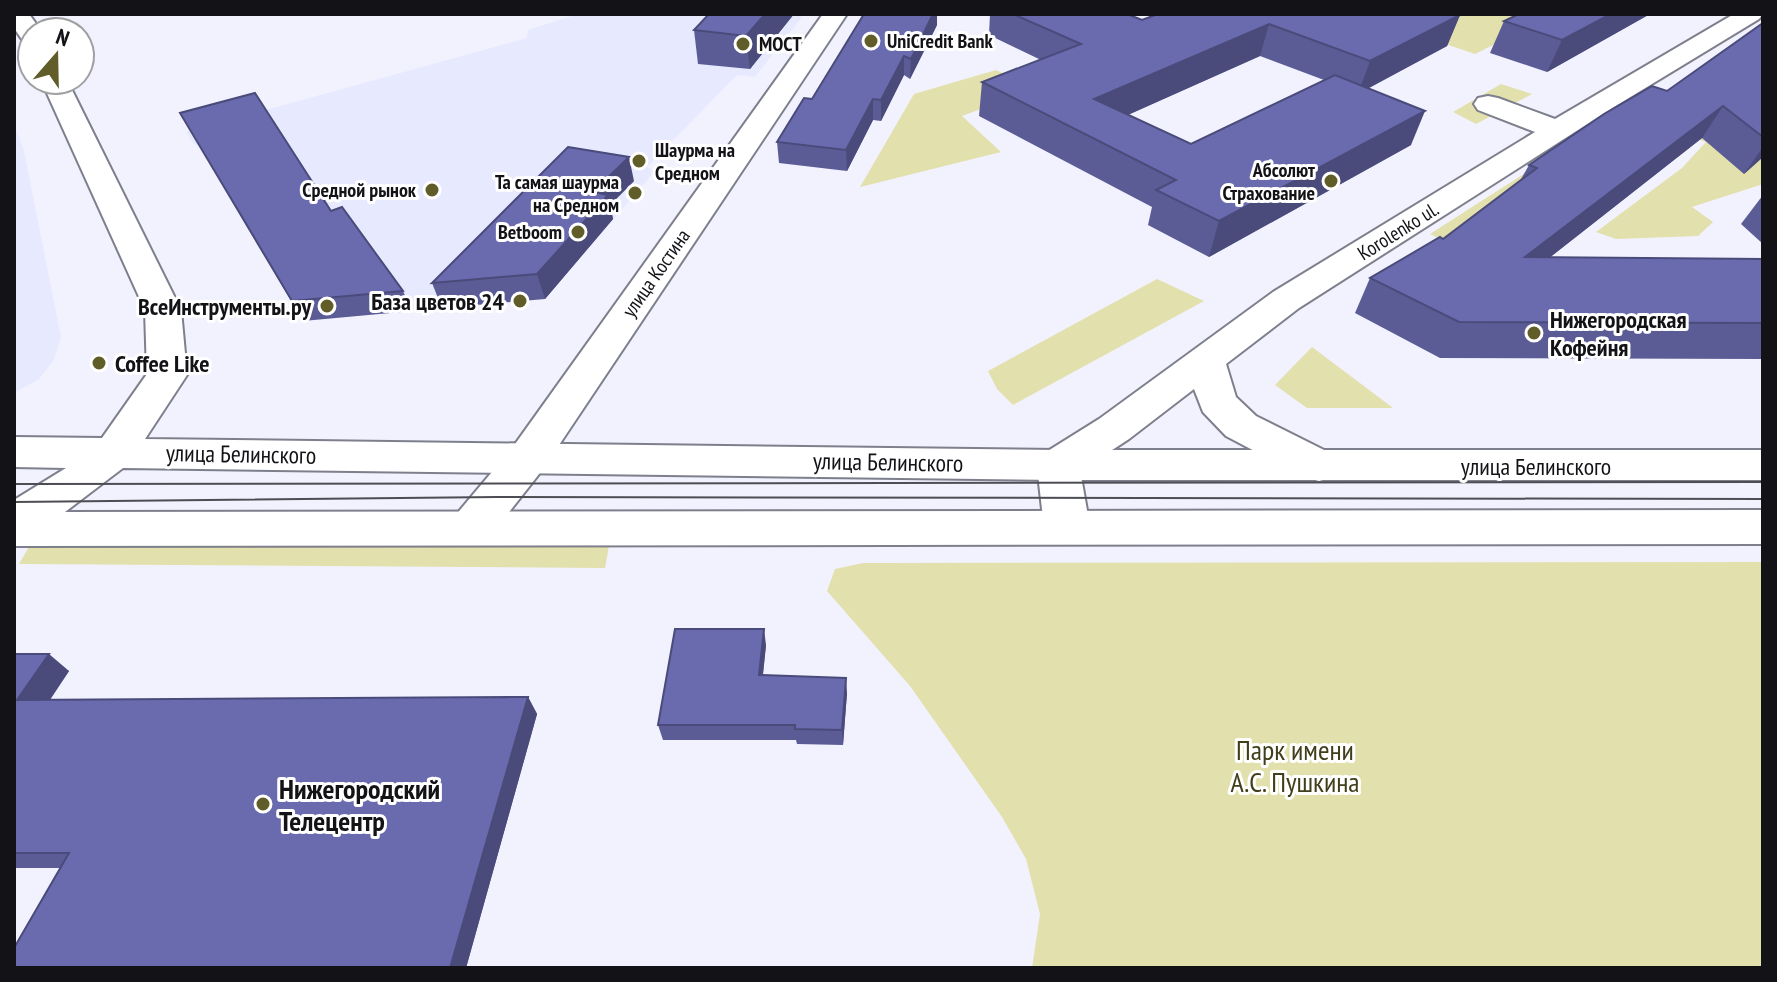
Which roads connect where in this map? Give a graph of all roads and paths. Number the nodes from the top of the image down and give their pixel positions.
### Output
1 (835, 14) edge
2 (1751, 14) edge
3 (62, 96) edge
4 (1488, 104) dead end
5 (1559, 131) junction
6 (1206, 362) junction
7 (14, 452) edge
8 (115, 452) junction
9 (528, 458) junction
10 (1058, 465) junction
11 (1763, 465) edge
12 (1319, 466) junction
13 (14, 522) edge
14 (1067, 527) junction
15 (1763, 527) edge
16 (471, 528) junction
17 (14, 529) edge

1 - 9 main road, улица Костина
2 - 5 main road, Korolenko ul.
3 - 8 main road
4 - 5 main road
5 - 6 main road, Korolenko ul.
6 - 10 main road, Korolenko ul.
6 - 12 main road
7 - 8 main road, улица Белинского
8 - 9 main road, улица Белинского
8 - 13 main road
9 - 10 main road, улица Белинского
9 - 16 main road, улица Костина
10 - 12 main road, улица Белинского
10 - 14 main road
11 - 12 main road, улица Белинского
14 - 15 main road
14 - 16 main road
16 - 17 main road

